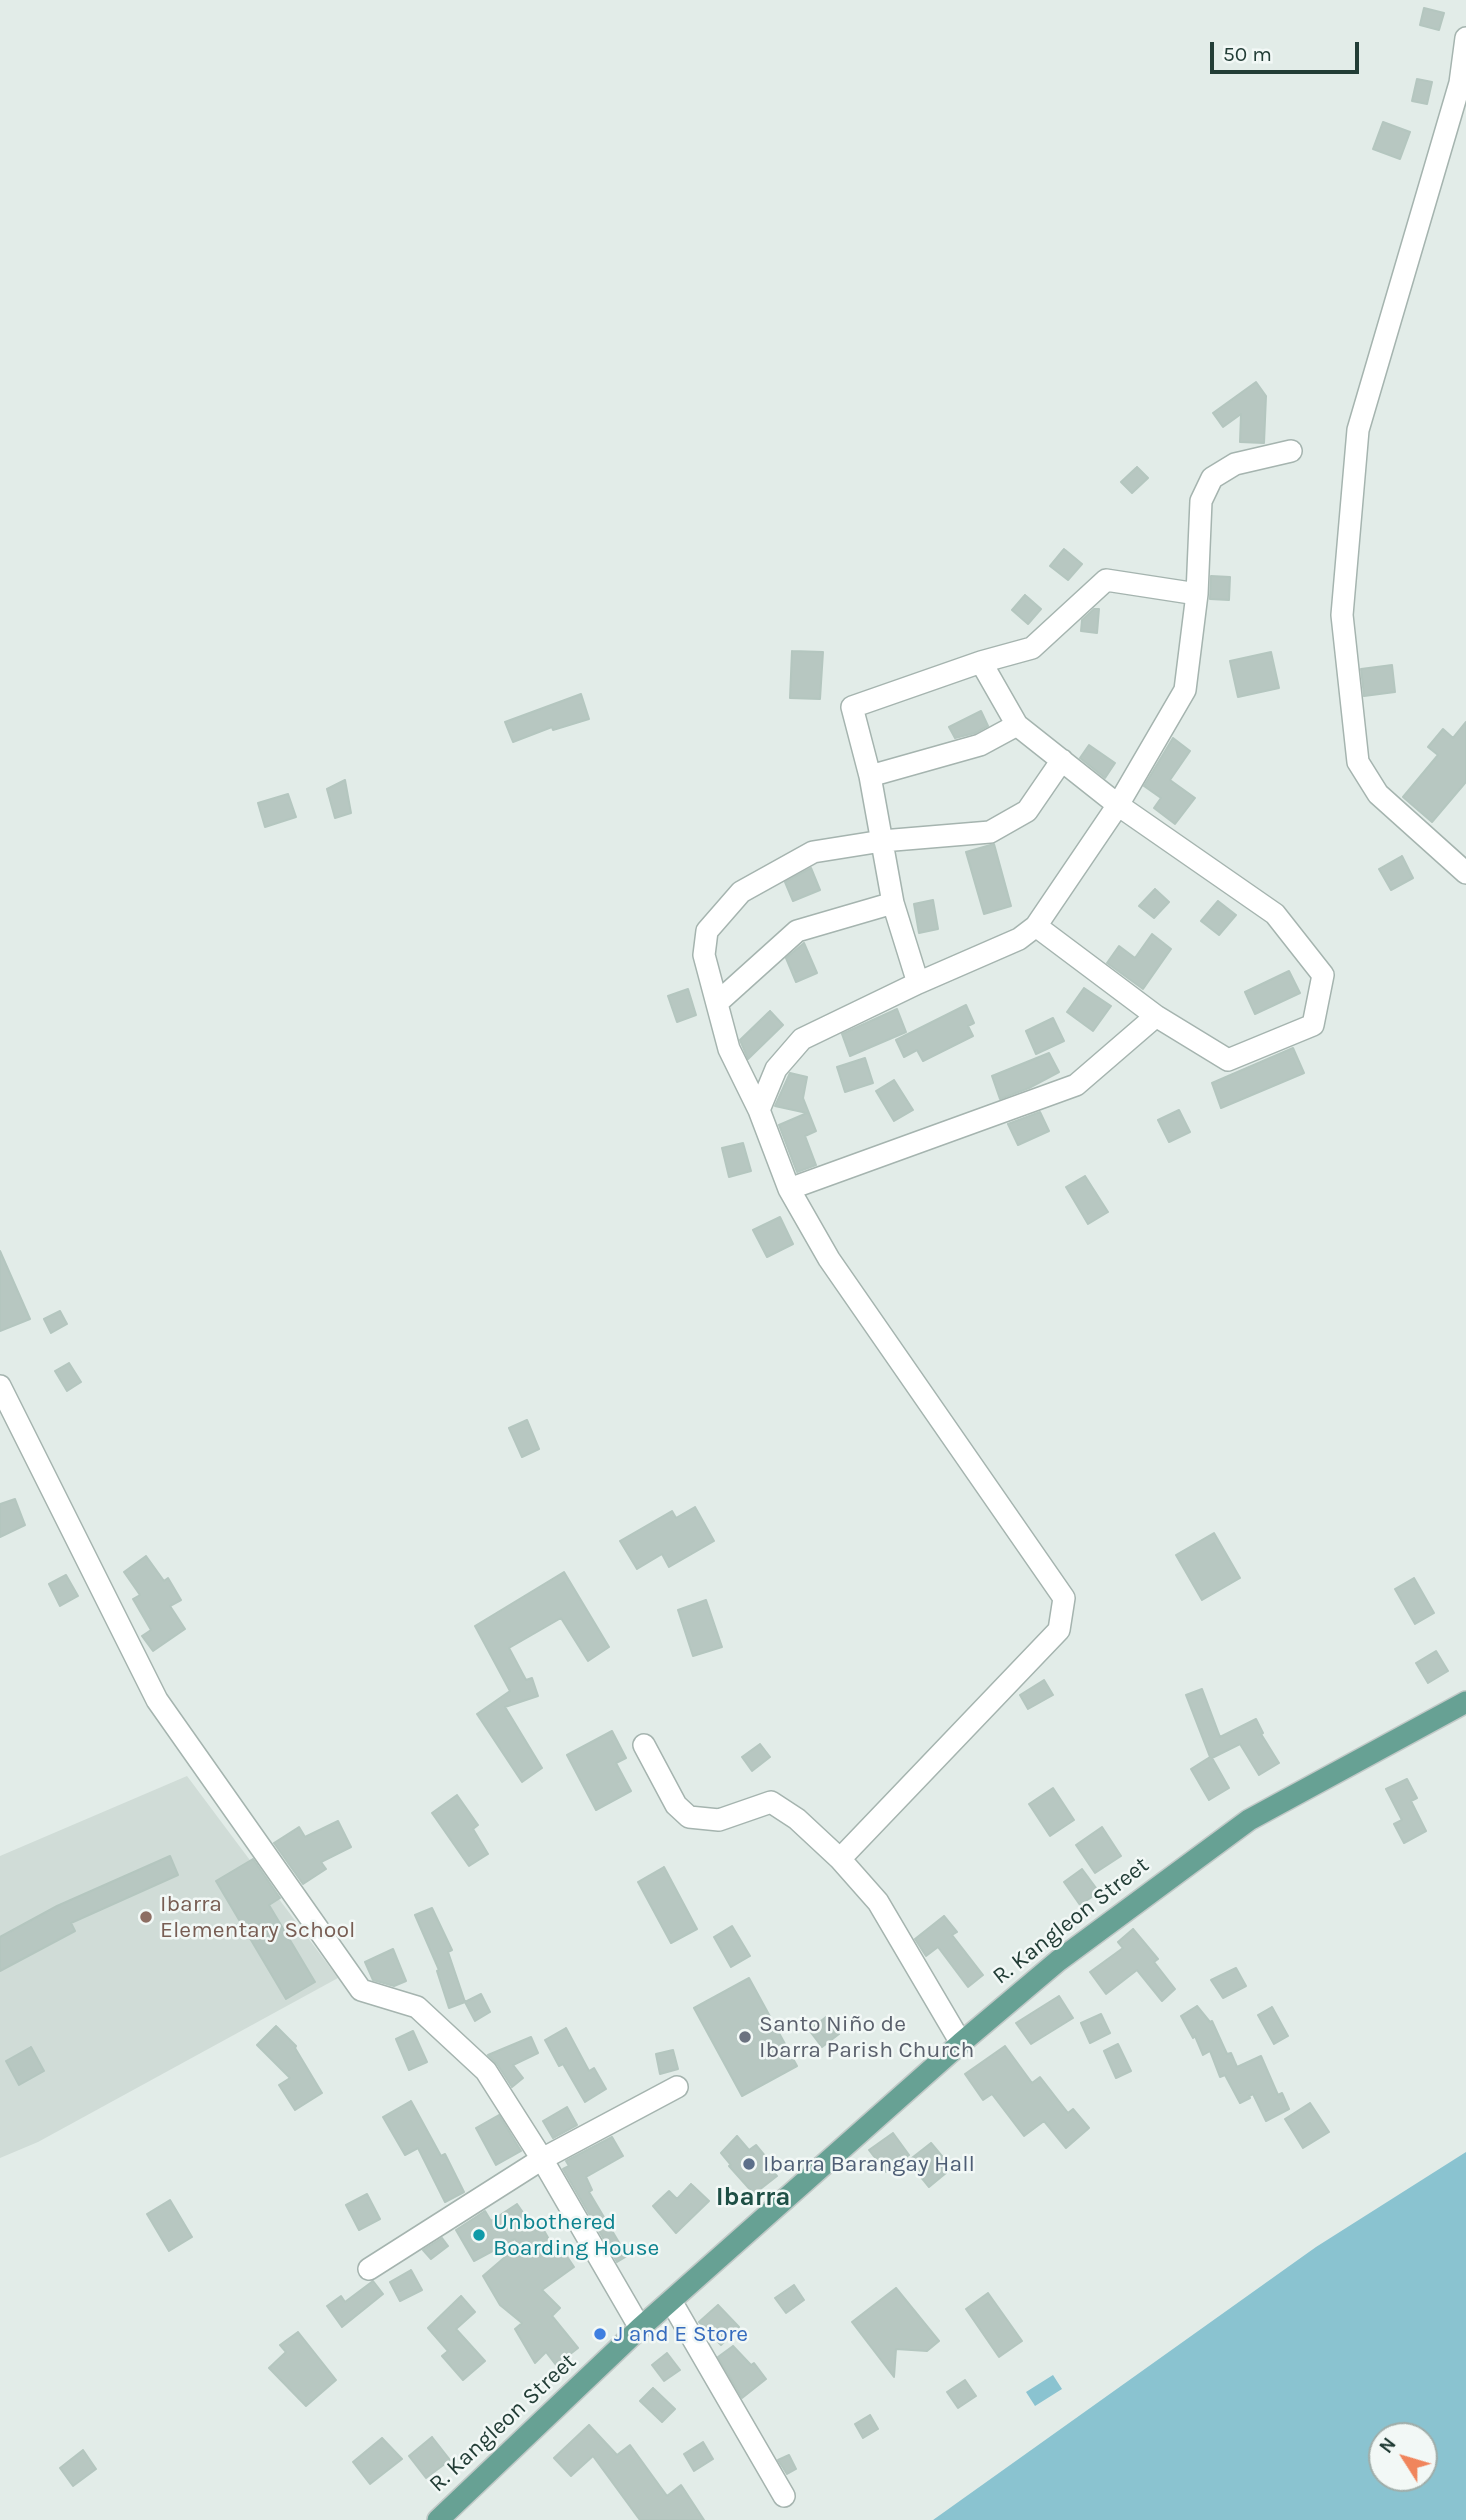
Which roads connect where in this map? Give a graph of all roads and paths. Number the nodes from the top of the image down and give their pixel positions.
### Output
1 (1466, 38) edge
2 (1292, 451) dead end
3 (1197, 594) junction
4 (981, 662) junction
5 (1017, 726) junction
6 (1062, 760) junction
7 (870, 776) junction
8 (1118, 805) junction
9 (882, 841) junction
10 (1466, 873) edge
11 (893, 903) junction
12 (1036, 926) junction
13 (918, 983) junction
14 (717, 1003) junction
15 (1156, 1016) junction
16 (759, 1110) junction
17 (789, 1189) junction
18 (0, 1386) edge
19 (1466, 1702) edge
20 (644, 1745) dead end
21 (840, 1859) junction
22 (961, 2043) junction
23 (677, 2087) dead end
24 (542, 2159) junction
25 (369, 2269) dead end
26 (671, 2301) junction
27 (640, 2329) junction
28 (784, 2496) dead end
29 (438, 2520) edge

1 - 10 street
2 - 3 street
3 - 4 street
3 - 8 street
4 - 5 street
4 - 7 street
5 - 6 street
5 - 7 street
6 - 8 street
6 - 9 street
7 - 9 street
8 - 12 street
8 - 15 street
9 - 11 street
9 - 14 street
11 - 13 street
11 - 14 street
12 - 13 street
12 - 15 street
13 - 16 street
14 - 16 street
15 - 17 street
16 - 17 street
17 - 21 street
18 - 24 street
19 - 22 main road, R. Kangleon Street
20 - 21 street
21 - 22 street
22 - 26 main road, R. Kangleon Street
23 - 24 street
24 - 25 street
24 - 27 street
26 - 27 main road, R. Kangleon Street
26 - 28 street
27 - 29 main road, R. Kangleon Street

